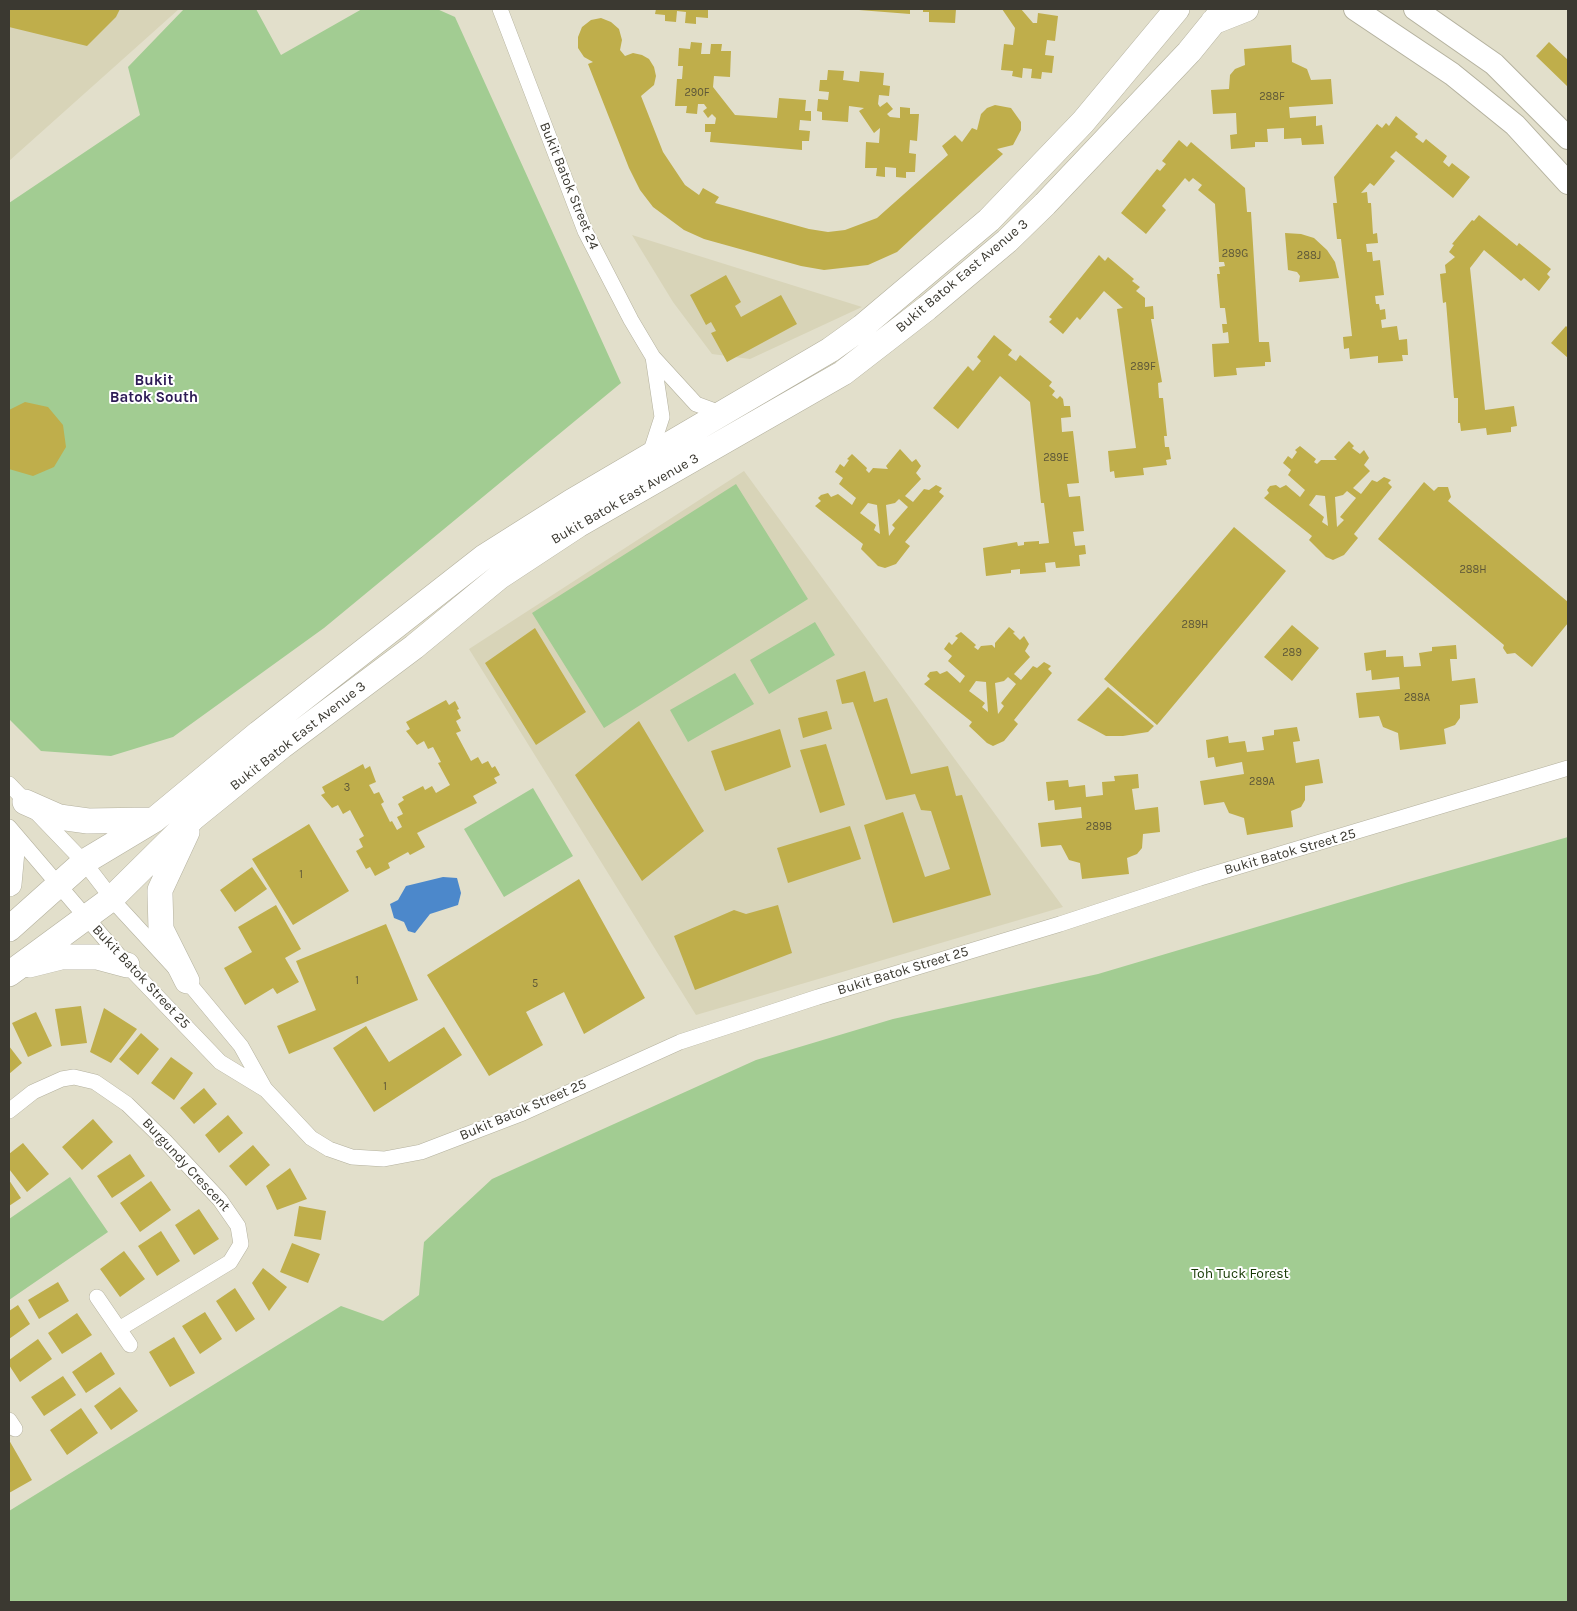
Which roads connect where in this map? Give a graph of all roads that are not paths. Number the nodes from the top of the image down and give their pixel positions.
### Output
1 (500, 9) edge
2 (1246, 9) edge
3 (1355, 9) edge
4 (1415, 9) edge
5 (1173, 12) edge
6 (1218, 16) edge
7 (1568, 138) edge
8 (1568, 183) edge
9 (653, 357) junction
10 (731, 408) junction
11 (649, 457) junction
12 (1568, 768) edge
13 (9, 784) edge
14 (25, 802) junction
15 (193, 818) junction
16 (154, 820) junction
17 (9, 827) edge
18 (9, 841) edge
19 (84, 862) junction
20 (58, 883) junction
21 (9, 884) edge
22 (111, 899) junction
23 (86, 918) junction
24 (9, 929) edge
25 (127, 966) junction
26 (12, 971) edge
27 (186, 981) junction
28 (266, 1090) junction
29 (9, 1111) edge
30 (97, 1297) dead end
31 (119, 1329) junction
32 (130, 1345) dead end

1 - 9 street, Bukit Batok Street 24
2 - 6 main road
3 - 8 main road
4 - 7 main road
5 - 10 main road, Bukit Batok East Avenue 3
6 - 15 main road, Bukit Batok East Avenue 3
9 - 10 street, Bukit Batok Street 24
9 - 11 street, Bukit Batok Street 24
10 - 11 main road, Bukit Batok East Avenue 3
11 - 16 main road, Bukit Batok East Avenue 3
12 - 28 street, Bukit Batok Street 25
13 - 14 street, Bukit Batok Street 25
14 - 16 main road
14 - 19 street, Bukit Batok Street 25
15 - 22 main road, Bukit Batok East Avenue 3
15 - 27 main road
16 - 19 main road, Bukit Batok East Avenue 3
17 - 20 street, Bukit Batok Street 25
18 - 21 main road
19 - 20 main road, Bukit Batok East Avenue 3
19 - 22 street, Bukit Batok Street 25
20 - 23 street, Bukit Batok Street 25
20 - 24 main road, Bukit Batok East Avenue 3
22 - 23 main road, Bukit Batok East Avenue 3
22 - 27 street, Bukit Batok Street 25
23 - 25 street, Bukit Batok Street 25
23 - 26 main road, Bukit Batok East Avenue 3
25 - 26 main road
25 - 28 street, Bukit Batok Street 25
27 - 28 street, Bukit Batok Street 25
29 - 31 street, Burgundy Crescent
30 - 31 street
31 - 32 street

